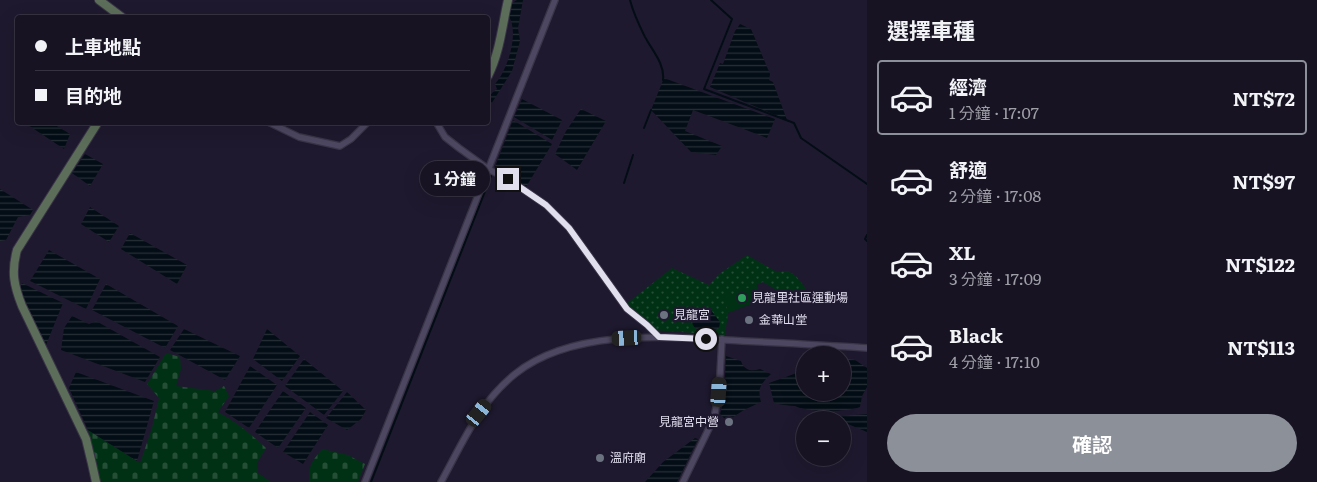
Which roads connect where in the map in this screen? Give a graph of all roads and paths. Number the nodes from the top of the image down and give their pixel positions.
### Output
1 (98, 0) edge
2 (508, 0) edge
3 (555, 0) edge
4 (119, 15) edge
5 (490, 71) edge
6 (96, 125) edge
7 (274, 125) edge
8 (365, 125) edge
9 (438, 125) edge
10 (488, 169) junction
11 (659, 337) junction
12 (722, 339) junction
13 (867, 348) edge
14 (96, 482) edge
15 (364, 482) edge
16 (441, 482) edge
17 (683, 482) edge

1 - 4 street
2 - 5 street
3 - 10 street
6 - 14 street
7 - 8 street
9 - 10 street
10 - 11 street
10 - 15 street
11 - 12 street
11 - 16 street
12 - 13 street
12 - 17 street

